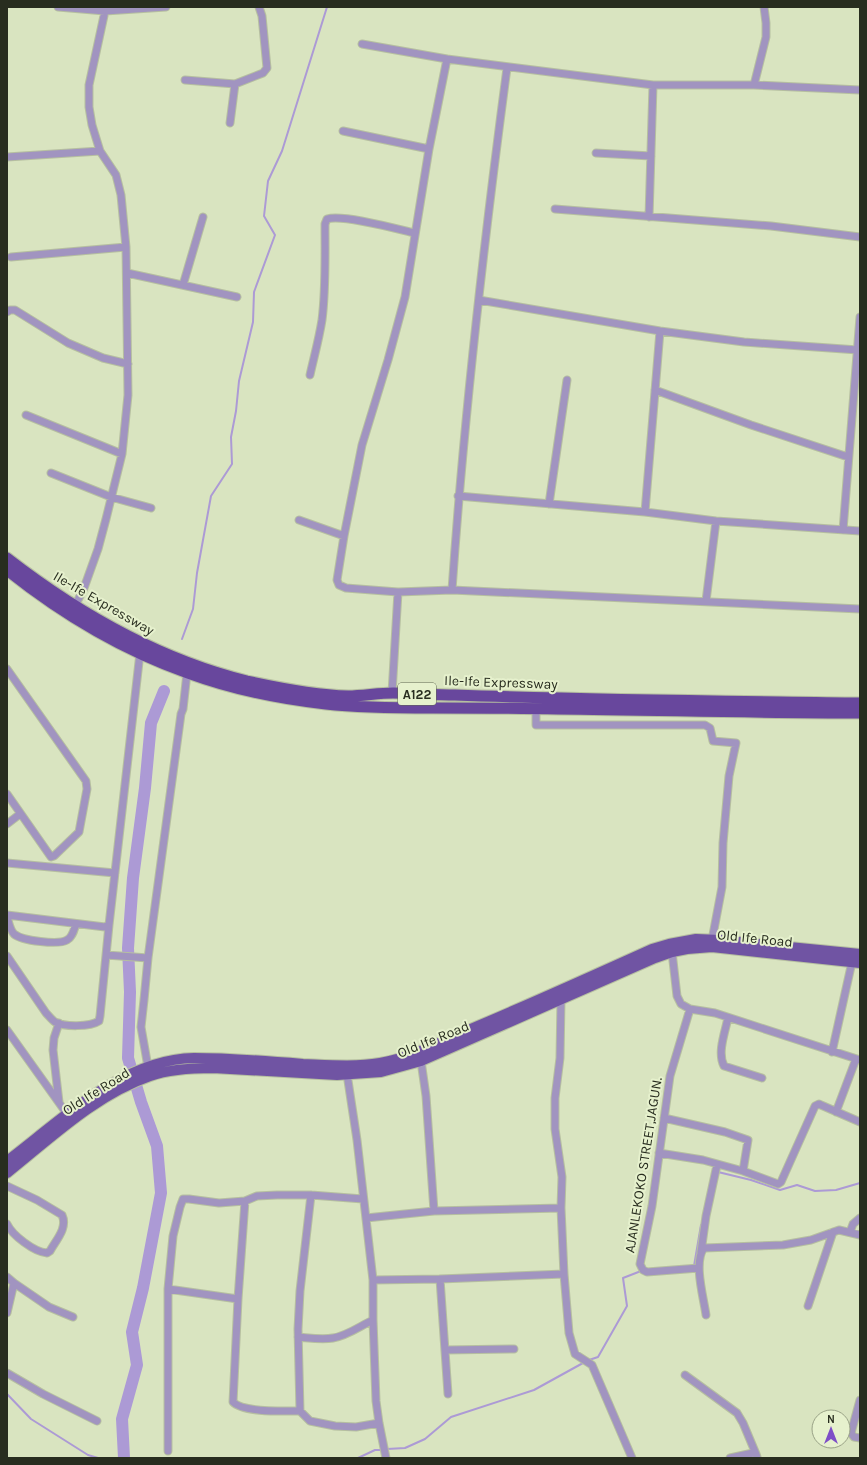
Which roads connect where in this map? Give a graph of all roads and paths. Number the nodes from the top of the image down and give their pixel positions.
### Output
1 (58, 7) edge
2 (166, 7) edge
3 (259, 7) edge
4 (764, 7) edge
5 (113, 9) edge
6 (105, 11) junction
7 (362, 44) dead end
8 (447, 60) junction
9 (507, 68) junction
10 (185, 80) dead end
11 (235, 84) junction
12 (653, 85) junction
13 (754, 85) junction
14 (860, 90) edge
15 (230, 123) dead end
16 (344, 131) dead end
17 (429, 149) junction
18 (100, 151) junction
19 (596, 153) dead end
20 (651, 156) junction
21 (7, 157) edge
22 (555, 209) dead end
23 (203, 217) dead end
24 (649, 217) junction
25 (414, 233) junction
26 (860, 237) edge
27 (126, 247) junction
28 (11, 257) dead end
29 (127, 273) junction
30 (183, 285) junction
31 (237, 297) dead end
32 (479, 300) junction
33 (7, 312) edge
34 (860, 317) edge
35 (660, 331) junction
36 (858, 350) junction
37 (128, 364) junction
38 (310, 375) dead end
39 (567, 380) dead end
40 (655, 390) junction
41 (26, 415) dead end
42 (122, 454) junction
43 (848, 457) junction
44 (51, 473) dead end
45 (458, 496) junction
46 (111, 497) junction
47 (549, 504) junction
48 (151, 508) dead end
49 (645, 512) junction
50 (299, 520) dead end
51 (716, 521) junction
52 (844, 530) junction
53 (860, 531) edge
54 (344, 536) junction
55 (7, 558) edge
56 (7, 570) edge
57 (452, 590) junction
58 (398, 592) junction
59 (706, 602) junction
60 (75, 606) junction
61 (860, 609) edge
62 (140, 653) junction
63 (7, 669) edge
64 (187, 673) junction
65 (392, 693) junction
66 (860, 703) edge
67 (536, 709) junction
68 (860, 713) edge
69 (7, 794) edge
70 (20, 814) junction
71 (7, 824) edge
72 (51, 857) junction
73 (7, 863) edge
74 (51, 867) junction
75 (115, 873) junction
76 (7, 916) edge
77 (76, 924) junction
78 (109, 925) junction
79 (712, 940) junction
80 (672, 952) junction
81 (860, 954) edge
82 (108, 955) junction
83 (7, 956) edge
84 (146, 958) junction
85 (856, 962) edge
86 (561, 1000) junction
87 (690, 1009) junction
88 (728, 1018) junction
89 (59, 1023) junction
90 (494, 1024) junction
91 (7, 1030) edge
92 (832, 1052) junction
93 (858, 1059) edge
94 (421, 1061) junction
95 (192, 1063) junction
96 (148, 1067) junction
97 (347, 1074) junction
98 (762, 1078) dead end
99 (131, 1079) junction
100 (59, 1102) junction
101 (836, 1112) junction
102 (67, 1114) junction
103 (664, 1118) junction
104 (860, 1122) edge
105 (658, 1152) junction
106 (7, 1162) edge
107 (717, 1165) junction
108 (743, 1171) junction
109 (7, 1173) edge
110 (7, 1187) edge
111 (311, 1195) junction
112 (363, 1199) junction
113 (245, 1200) junction
114 (561, 1208) junction
115 (434, 1211) junction
116 (366, 1218) junction
117 (860, 1218) edge
118 (7, 1224) edge
119 (833, 1232) junction
120 (850, 1232) junction
121 (860, 1235) edge
122 (701, 1252) junction
123 (699, 1268) junction
124 (564, 1274) junction
125 (7, 1278) edge
126 (440, 1279) junction
127 (373, 1280) junction
128 (14, 1284) junction
129 (168, 1288) junction
130 (238, 1299) junction
131 (808, 1306) dead end
132 (7, 1314) edge
133 (706, 1316) dead end
134 (74, 1317) dead end
135 (373, 1320) junction
136 (298, 1337) junction
137 (514, 1349) dead end
138 (445, 1350) junction
139 (7, 1373) edge
140 (685, 1375) dead end
141 (448, 1394) dead end
142 (860, 1400) edge
143 (300, 1411) junction
144 (97, 1421) dead end
145 (379, 1423) junction
146 (860, 1438) edge
147 (168, 1451) dead end
148 (756, 1456) edge
149 (386, 1458) edge
150 (632, 1458) edge
151 (730, 1458) edge

1 - 6 street
2 - 5 street
3 - 11 street
4 - 13 street
5 - 6 street
6 - 18 street
7 - 8 street
8 - 9 street
8 - 17 street
9 - 12 street
9 - 32 street
10 - 11 street
11 - 15 street
12 - 13 street
12 - 20 street
13 - 14 street
16 - 17 street
17 - 25 street
18 - 21 street
18 - 27 street
19 - 20 street
20 - 24 street
22 - 24 street
23 - 30 street
24 - 26 street
25 - 38 street
25 - 54 street
27 - 28 street
27 - 29 street
29 - 30 street
29 - 37 street
30 - 31 street
32 - 35 street
32 - 45 street
33 - 37 street
34 - 36 street
35 - 36 street
35 - 40 street
36 - 43 street
37 - 42 street
39 - 47 street
40 - 43 street
40 - 49 street
41 - 42 street
42 - 46 street
43 - 52 street
44 - 46 street
45 - 47 street
45 - 57 street
46 - 48 street
46 - 60 street
47 - 49 street
49 - 51 street
50 - 54 street
51 - 52 street
51 - 59 street
52 - 53 street
54 - 58 street
55 - 60 highway, Ile-Ife Expressway / A122
56 - 62 highway, Ile-Ife Expressway / A122
57 - 58 street
57 - 59 street
58 - 65 street
59 - 61 street
60 - 65 highway, Ile-Ife Expressway / A122
62 - 64 highway, Ile-Ife Expressway / A122
62 - 75 street
63 - 72 street
64 - 67 highway, Ile-Ife Expressway / A122
64 - 84 street
65 - 66 highway, Ile-Ife Expressway / A122
67 - 68 highway, Ile-Ife Expressway / A122
67 - 79 street
69 - 70 street
70 - 71 street
70 - 72 street
72 - 74 street
73 - 74 street
74 - 75 street
75 - 78 street
76 - 77 street
76 - 77 street
77 - 78 street
78 - 82 street
79 - 81 main road, Old Ife Road
79 - 90 main road, Old Ife Road
80 - 85 main road, Old Ife Road
80 - 86 main road, Old Ife Road
80 - 87 street
82 - 84 street
82 - 89 street
83 - 89 street
84 - 96 street
85 - 92 street
86 - 90 main road, Old Ife Road
86 - 114 street
87 - 88 street
87 - 103 street, AJANLEKOKO STREET,JAGUN.
88 - 92 street
88 - 98 street
89 - 100 street
90 - 94 main road, Old Ife Road
90 - 95 main road, Old Ife Road
91 - 100 street
92 - 93 street
93 - 101 street
94 - 97 main road, Old Ife Road
94 - 115 street
95 - 96 main road, Old Ife Road
95 - 97 main road, Old Ife Road
95 - 99 main road, Old Ife Road
96 - 99 main road, Old Ife Road
97 - 112 street
99 - 102 main road, Old Ife Road
99 - 109 main road, Old Ife Road
100 - 102 street
101 - 104 street
101 - 108 street
102 - 106 main road, Old Ife Road
103 - 105 street, AJANLEKOKO STREET,JAGUN.
103 - 108 street
105 - 107 street
105 - 123 street, AJANLEKOKO STREET,JAGUN.
107 - 108 street
107 - 122 street
110 - 118 street
111 - 112 street
111 - 113 street
111 - 136 street
112 - 116 street
113 - 129 street
113 - 130 street
114 - 115 street
114 - 124 street
115 - 116 street
116 - 127 street
117 - 120 street
119 - 120 street
119 - 122 street
119 - 131 street
120 - 121 street
122 - 123 street
123 - 133 street
124 - 126 street
124 - 150 street
125 - 128 street
126 - 127 street
126 - 138 street
127 - 135 street
128 - 132 street
128 - 134 street
129 - 130 street
129 - 147 street
130 - 143 street
135 - 136 street
135 - 145 street
136 - 143 street
137 - 138 street
138 - 141 street
139 - 144 street
140 - 148 street
142 - 146 street
143 - 145 street
145 - 149 street
148 - 151 street

